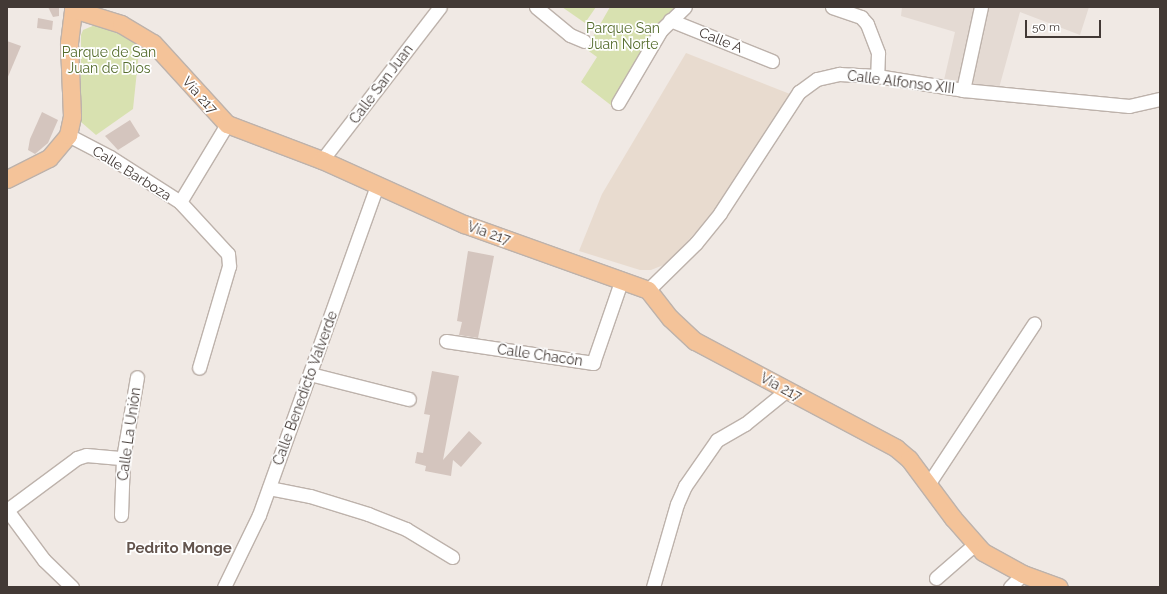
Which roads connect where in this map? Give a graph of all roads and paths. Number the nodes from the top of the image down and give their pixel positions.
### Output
1 (440, 7) edge
2 (536, 7) edge
3 (685, 7) edge
4 (832, 7) edge
5 (981, 7) edge
6 (72, 8) edge
7 (862, 12) edge
8 (670, 20) junction
9 (584, 42) dead end
10 (772, 60) dead end
11 (876, 76) junction
12 (964, 90) junction
13 (1160, 99) edge
14 (618, 103) dead end
15 (226, 124) junction
16 (68, 135) junction
17 (322, 160) junction
18 (7, 179) edge
19 (377, 185) junction
20 (180, 202) junction
21 (622, 279) junction
22 (648, 290) junction
23 (1034, 324) dead end
24 (446, 341) dead end
25 (199, 368) dead end
26 (310, 374) junction
27 (137, 377) dead end
28 (787, 390) junction
29 (409, 399) dead end
30 (123, 458) junction
31 (929, 483) junction
32 (269, 488) junction
33 (7, 510) edge
34 (121, 515) dead end
35 (975, 544) junction
36 (452, 557) dead end
37 (1023, 574) junction
38 (936, 578) dead end
39 (72, 587) edge
40 (224, 587) edge
41 (653, 587) edge
42 (1010, 587) edge
43 (1059, 587) edge

1 - 17 street, Calle San Juan
2 - 9 street
3 - 8 street
4 - 7 street
5 - 12 street
6 - 15 main road, Vía 217
6 - 16 main road, Vía 217
7 - 11 street
8 - 10 street, Calle A
8 - 14 street
11 - 12 street, Calle Alfonso XIII
11 - 22 street, Calle Alfonso XIII
12 - 13 street, Calle Alfonso XIII
15 - 17 main road, Vía 217
15 - 20 street, Calle Barboza
16 - 18 main road, Vía 217
16 - 20 street, Calle Barboza
17 - 19 main road, Vía 217
19 - 21 main road, Vía 217
19 - 26 street, Calle Benedicto Valverde
20 - 25 street
21 - 22 main road, Vía 217
21 - 24 street, Calle Chacón
22 - 28 main road, Vía 217
23 - 31 street
26 - 29 street
26 - 32 street, Calle Benedicto Valverde
27 - 30 street, Calle La Unión
28 - 31 main road, Vía 217
28 - 41 street
30 - 33 street
30 - 34 street, Calle La Unión
31 - 35 main road, Vía 217
32 - 36 street
32 - 40 street, Calle Benedicto Valverde
33 - 39 street
35 - 37 main road, Vía 217
35 - 38 street
37 - 42 street
37 - 43 main road, Vía 217

